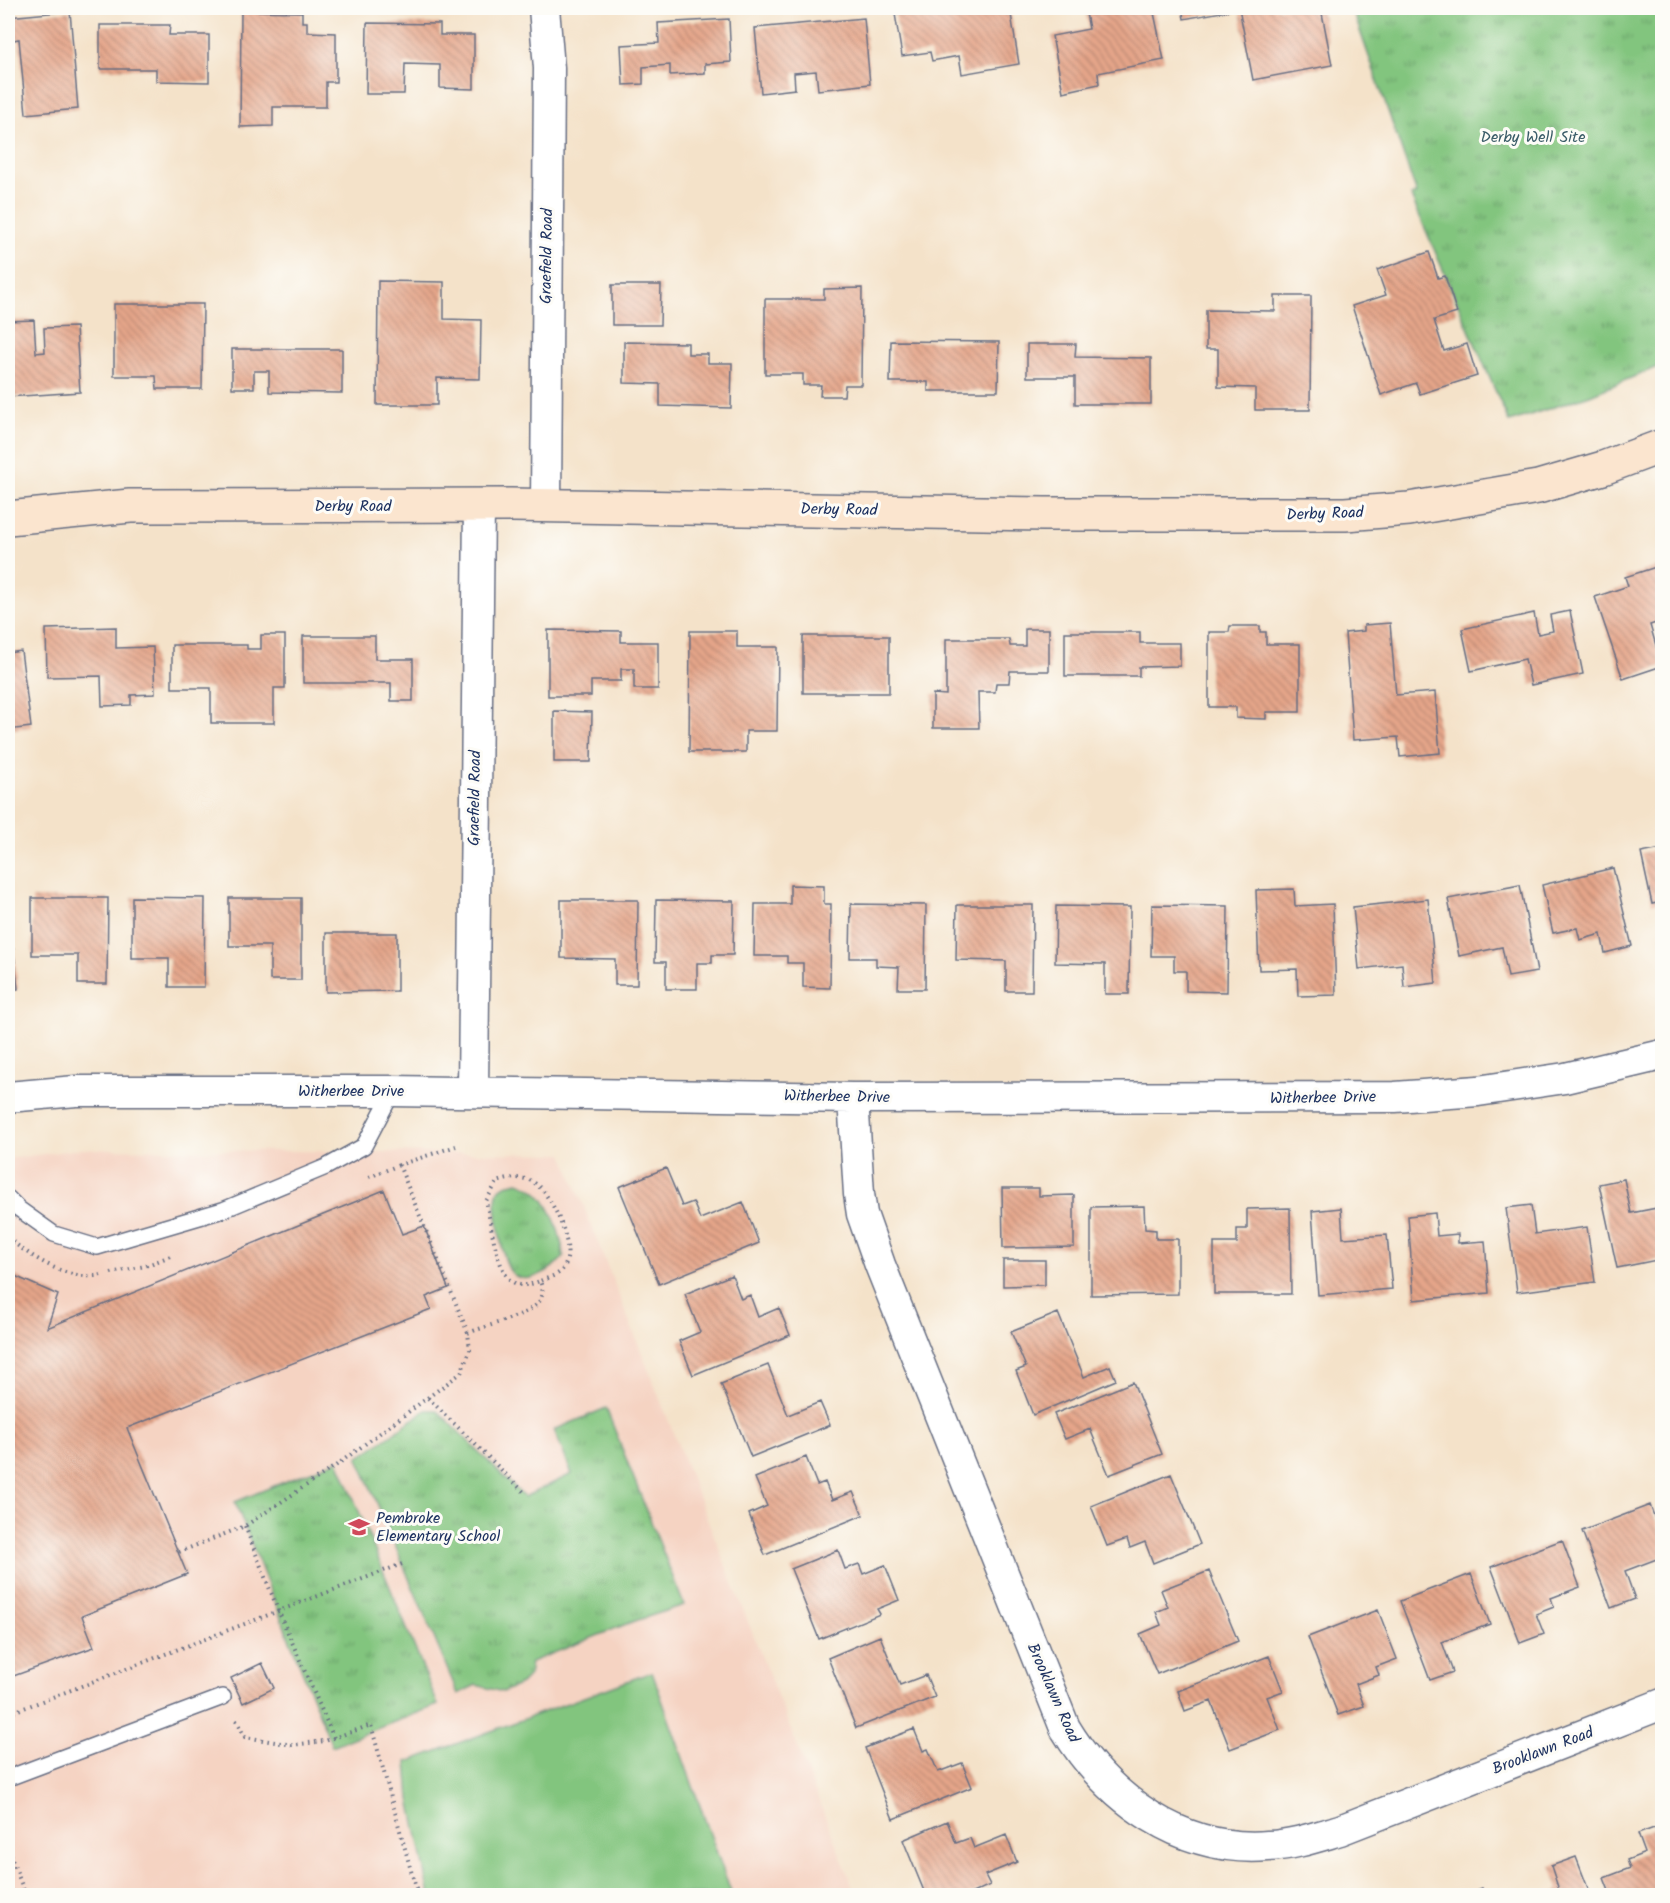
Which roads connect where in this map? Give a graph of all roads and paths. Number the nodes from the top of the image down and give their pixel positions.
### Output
1 (544, 8) edge
2 (1662, 446) edge
3 (479, 506) junction
4 (546, 506) junction
5 (8, 518) edge
6 (1662, 1055) edge
7 (393, 1091) junction
8 (473, 1091) junction
9 (8, 1097) edge
10 (853, 1098) junction
11 (456, 1146) dead end
12 (8, 1198) edge
13 (540, 1281) junction
14 (468, 1333) junction
15 (428, 1398) junction
16 (525, 1493) dead end
17 (244, 1526) junction
18 (179, 1552) dead end
19 (402, 1564) dead end
20 (278, 1610) junction
21 (223, 1697) joint
22 (1662, 1704) edge
23 (8, 1714) edge
24 (334, 1738) junction
25 (8, 1778) edge
26 (8, 1849) edge
27 (26, 1896) edge
28 (418, 1896) edge

1 - 4 street, Graefield Road
2 - 4 street, Derby Road
3 - 4 street, Derby Road
3 - 5 street, Derby Road
3 - 8 street, Graefield Road
6 - 10 street, Witherbee Drive
7 - 8 street, Witherbee Drive
7 - 9 street, Witherbee Drive
7 - 12 lane
8 - 10 street, Witherbee Drive
10 - 22 street, Brooklawn Road
11 - 14 path
13 - 13 path
13 - 14 path
14 - 15 path
15 - 16 path
15 - 17 path
17 - 18 path
17 - 20 path
19 - 20 path
20 - 23 path
20 - 24 path
21 - 24 path
21 - 25 lane
24 - 28 path
26 - 27 path

